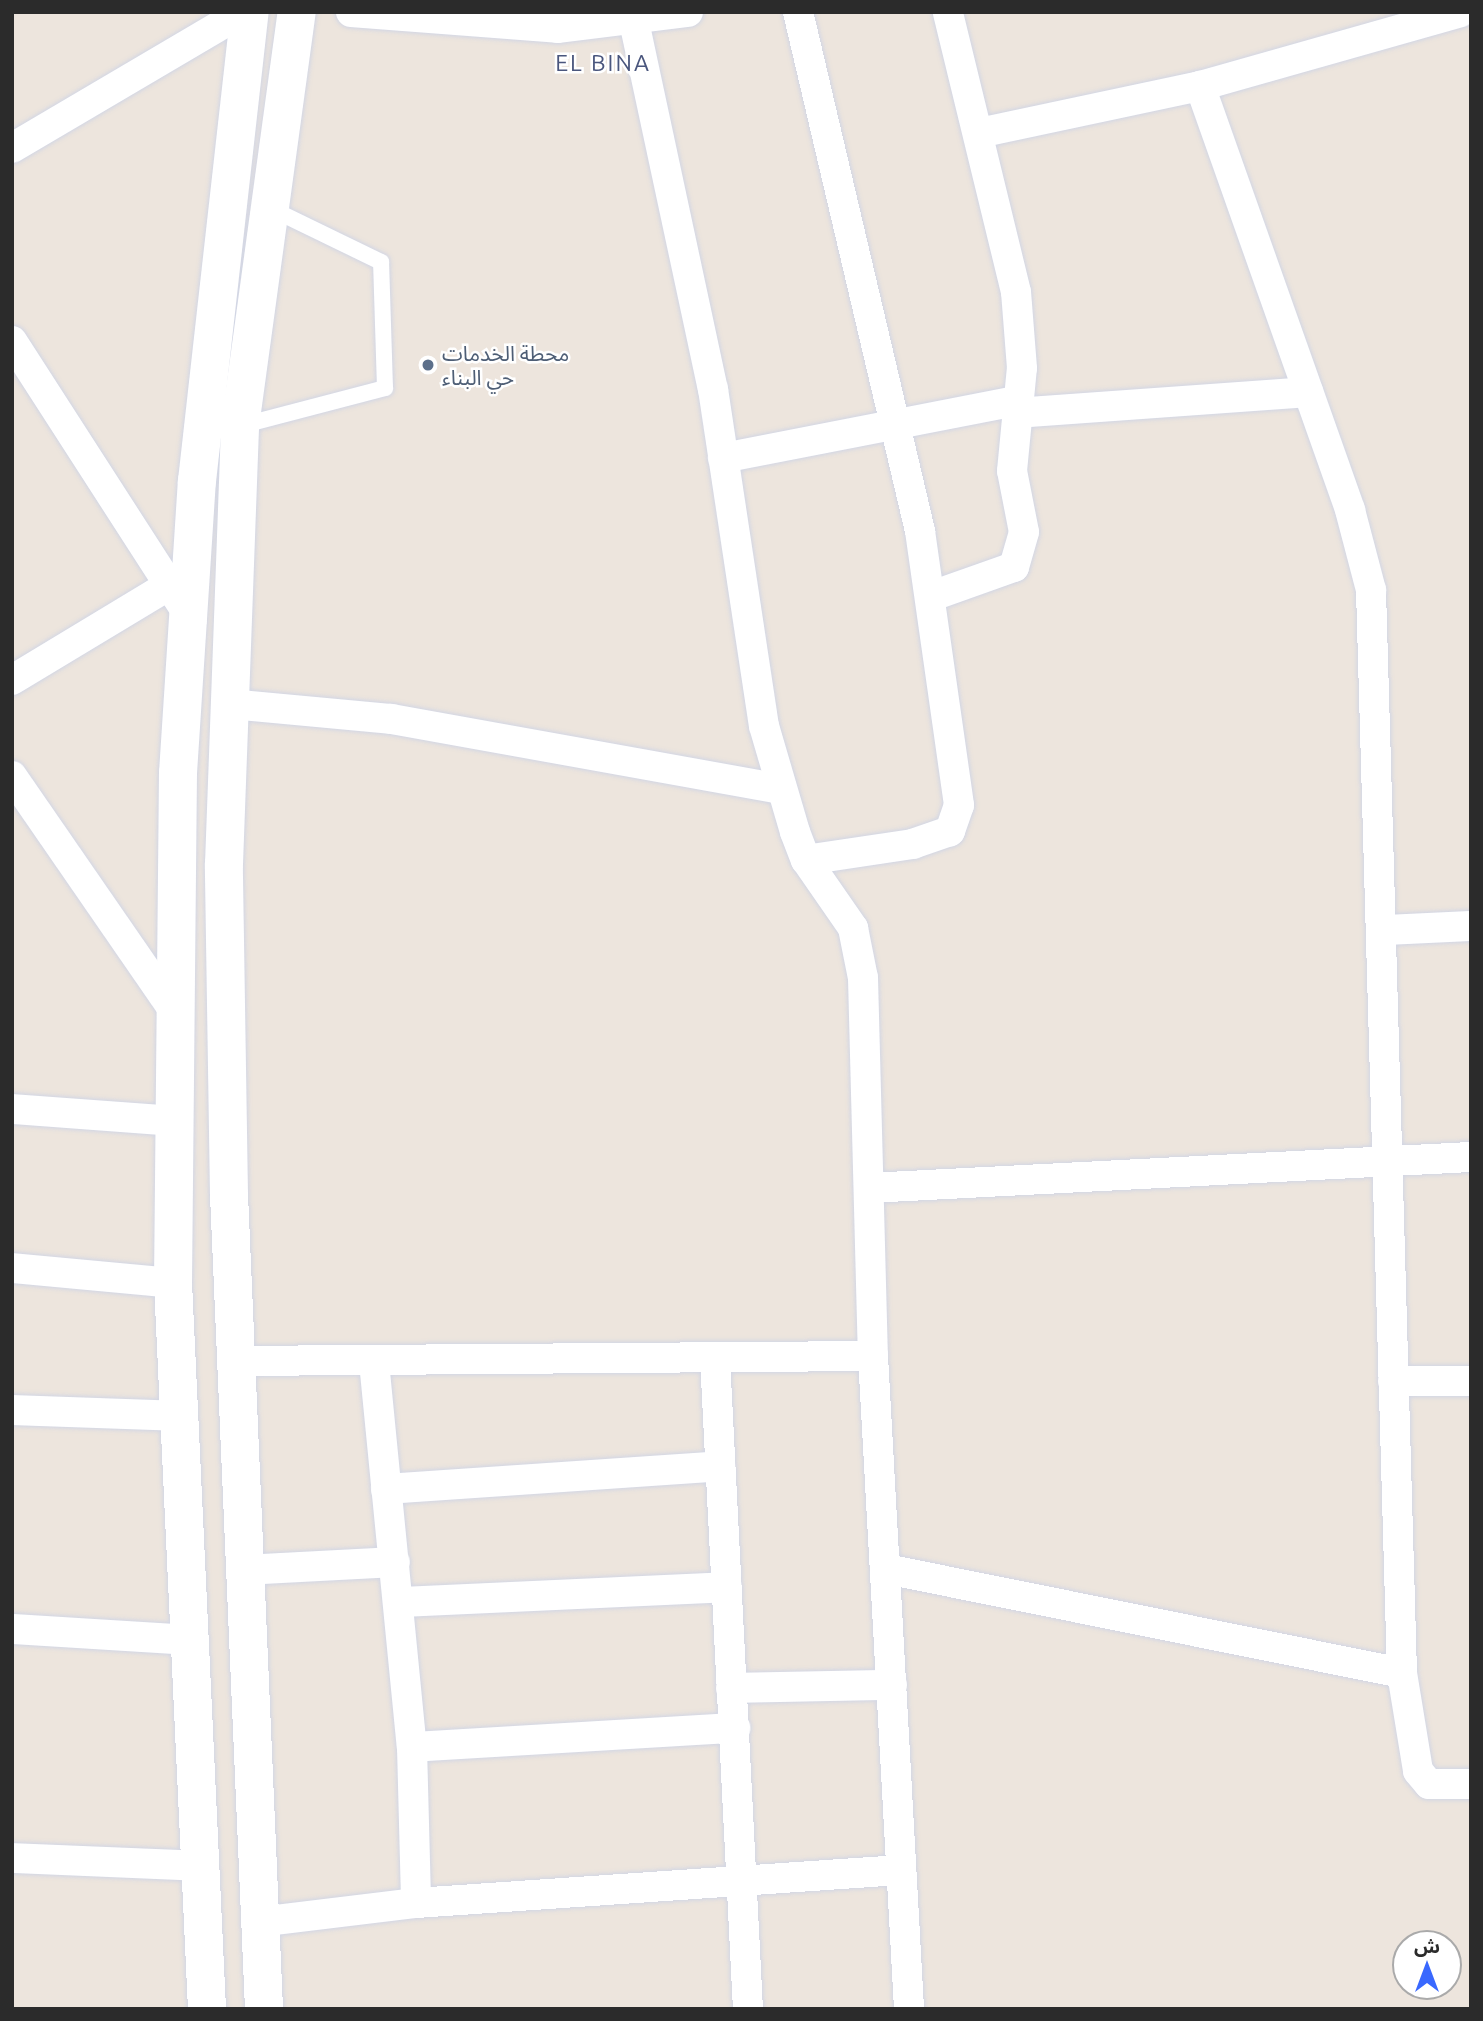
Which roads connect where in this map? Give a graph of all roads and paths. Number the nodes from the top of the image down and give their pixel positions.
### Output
1 (243, 12) edge
2 (250, 12) edge
3 (298, 12) edge
4 (351, 12) edge
5 (688, 12) edge
6 (798, 12) edge
7 (947, 12) edge
8 (1461, 12) edge
9 (480, 17) edge
10 (633, 18) edge
11 (1199, 86) junction
12 (979, 134) junction
13 (12, 148) edge
14 (270, 208) junction
15 (12, 341) edge
16 (1308, 392) junction
17 (1016, 407) junction
18 (895, 421) junction
19 (240, 425) junction
20 (723, 458) junction
21 (171, 584) junction
22 (932, 596) junction
23 (192, 621) junction
24 (12, 680) edge
25 (230, 704) junction
26 (12, 776) edge
27 (780, 789) junction
28 (806, 860) junction
29 (1471, 926) edge
30 (1385, 930) junction
31 (177, 1015) junction
32 (12, 1108) edge
33 (174, 1121) junction
34 (1471, 1157) edge
35 (1390, 1160) junction
36 (869, 1188) junction
37 (12, 1268) edge
38 (173, 1283) junction
39 (873, 1356) junction
40 (715, 1358) junction
41 (236, 1361) junction
42 (374, 1362) junction
43 (1393, 1381) junction
44 (1471, 1381) edge
45 (12, 1410) edge
46 (181, 1416) junction
47 (720, 1466) junction
48 (386, 1489) junction
49 (395, 1562) junction
50 (886, 1569) junction
51 (244, 1570) junction
52 (727, 1587) junction
53 (400, 1602) junction
54 (12, 1629) edge
55 (192, 1640) junction
56 (1402, 1673) junction
57 (891, 1685) junction
58 (731, 1688) junction
59 (735, 1728) junction
60 (412, 1747) junction
61 (1471, 1784) edge
62 (12, 1858) edge
63 (201, 1866) junction
64 (900, 1870) junction
65 (741, 1882) junction
66 (416, 1903) junction
67 (258, 1922) junction
68 (207, 2009) edge
69 (264, 2009) edge
70 (748, 2009) edge
71 (909, 2009) edge

1 - 13 street
2 - 23 main road
3 - 14 main road
4 - 9 street
5 - 10 street
6 - 18 street
7 - 12 street
8 - 11 street
9 - 10 street
10 - 20 street
11 - 12 street
11 - 16 street
12 - 17 street
14 - 19 main road
14 - 19 lane
15 - 21 street
16 - 17 street
16 - 30 street
17 - 18 street
17 - 22 street
18 - 20 street
18 - 22 street
19 - 25 main road
20 - 27 street
21 - 23 street
21 - 24 street
22 - 28 street
23 - 31 main road
25 - 27 street
25 - 41 main road
26 - 31 street
27 - 28 street
28 - 36 street
29 - 30 street
30 - 35 street
31 - 33 main road
32 - 33 street
33 - 38 main road
34 - 35 street
35 - 36 street
35 - 43 street
36 - 39 street
37 - 38 street
38 - 46 main road
39 - 40 street
39 - 50 street
40 - 42 street
40 - 47 street
41 - 42 street
41 - 51 main road
42 - 48 street
43 - 44 street
43 - 56 street
45 - 46 street
46 - 55 main road
47 - 48 street
47 - 52 street
48 - 49 street
49 - 51 street
49 - 53 street
50 - 56 street
50 - 57 street
51 - 67 main road
52 - 53 street
52 - 58 street
53 - 60 street
54 - 55 street
55 - 63 main road
56 - 61 street
57 - 58 street
57 - 64 street
58 - 59 street
59 - 60 street
59 - 65 street
60 - 66 street
62 - 63 street
63 - 68 main road
64 - 65 street
64 - 71 street
65 - 66 street
65 - 70 street
66 - 67 street
67 - 69 main road

